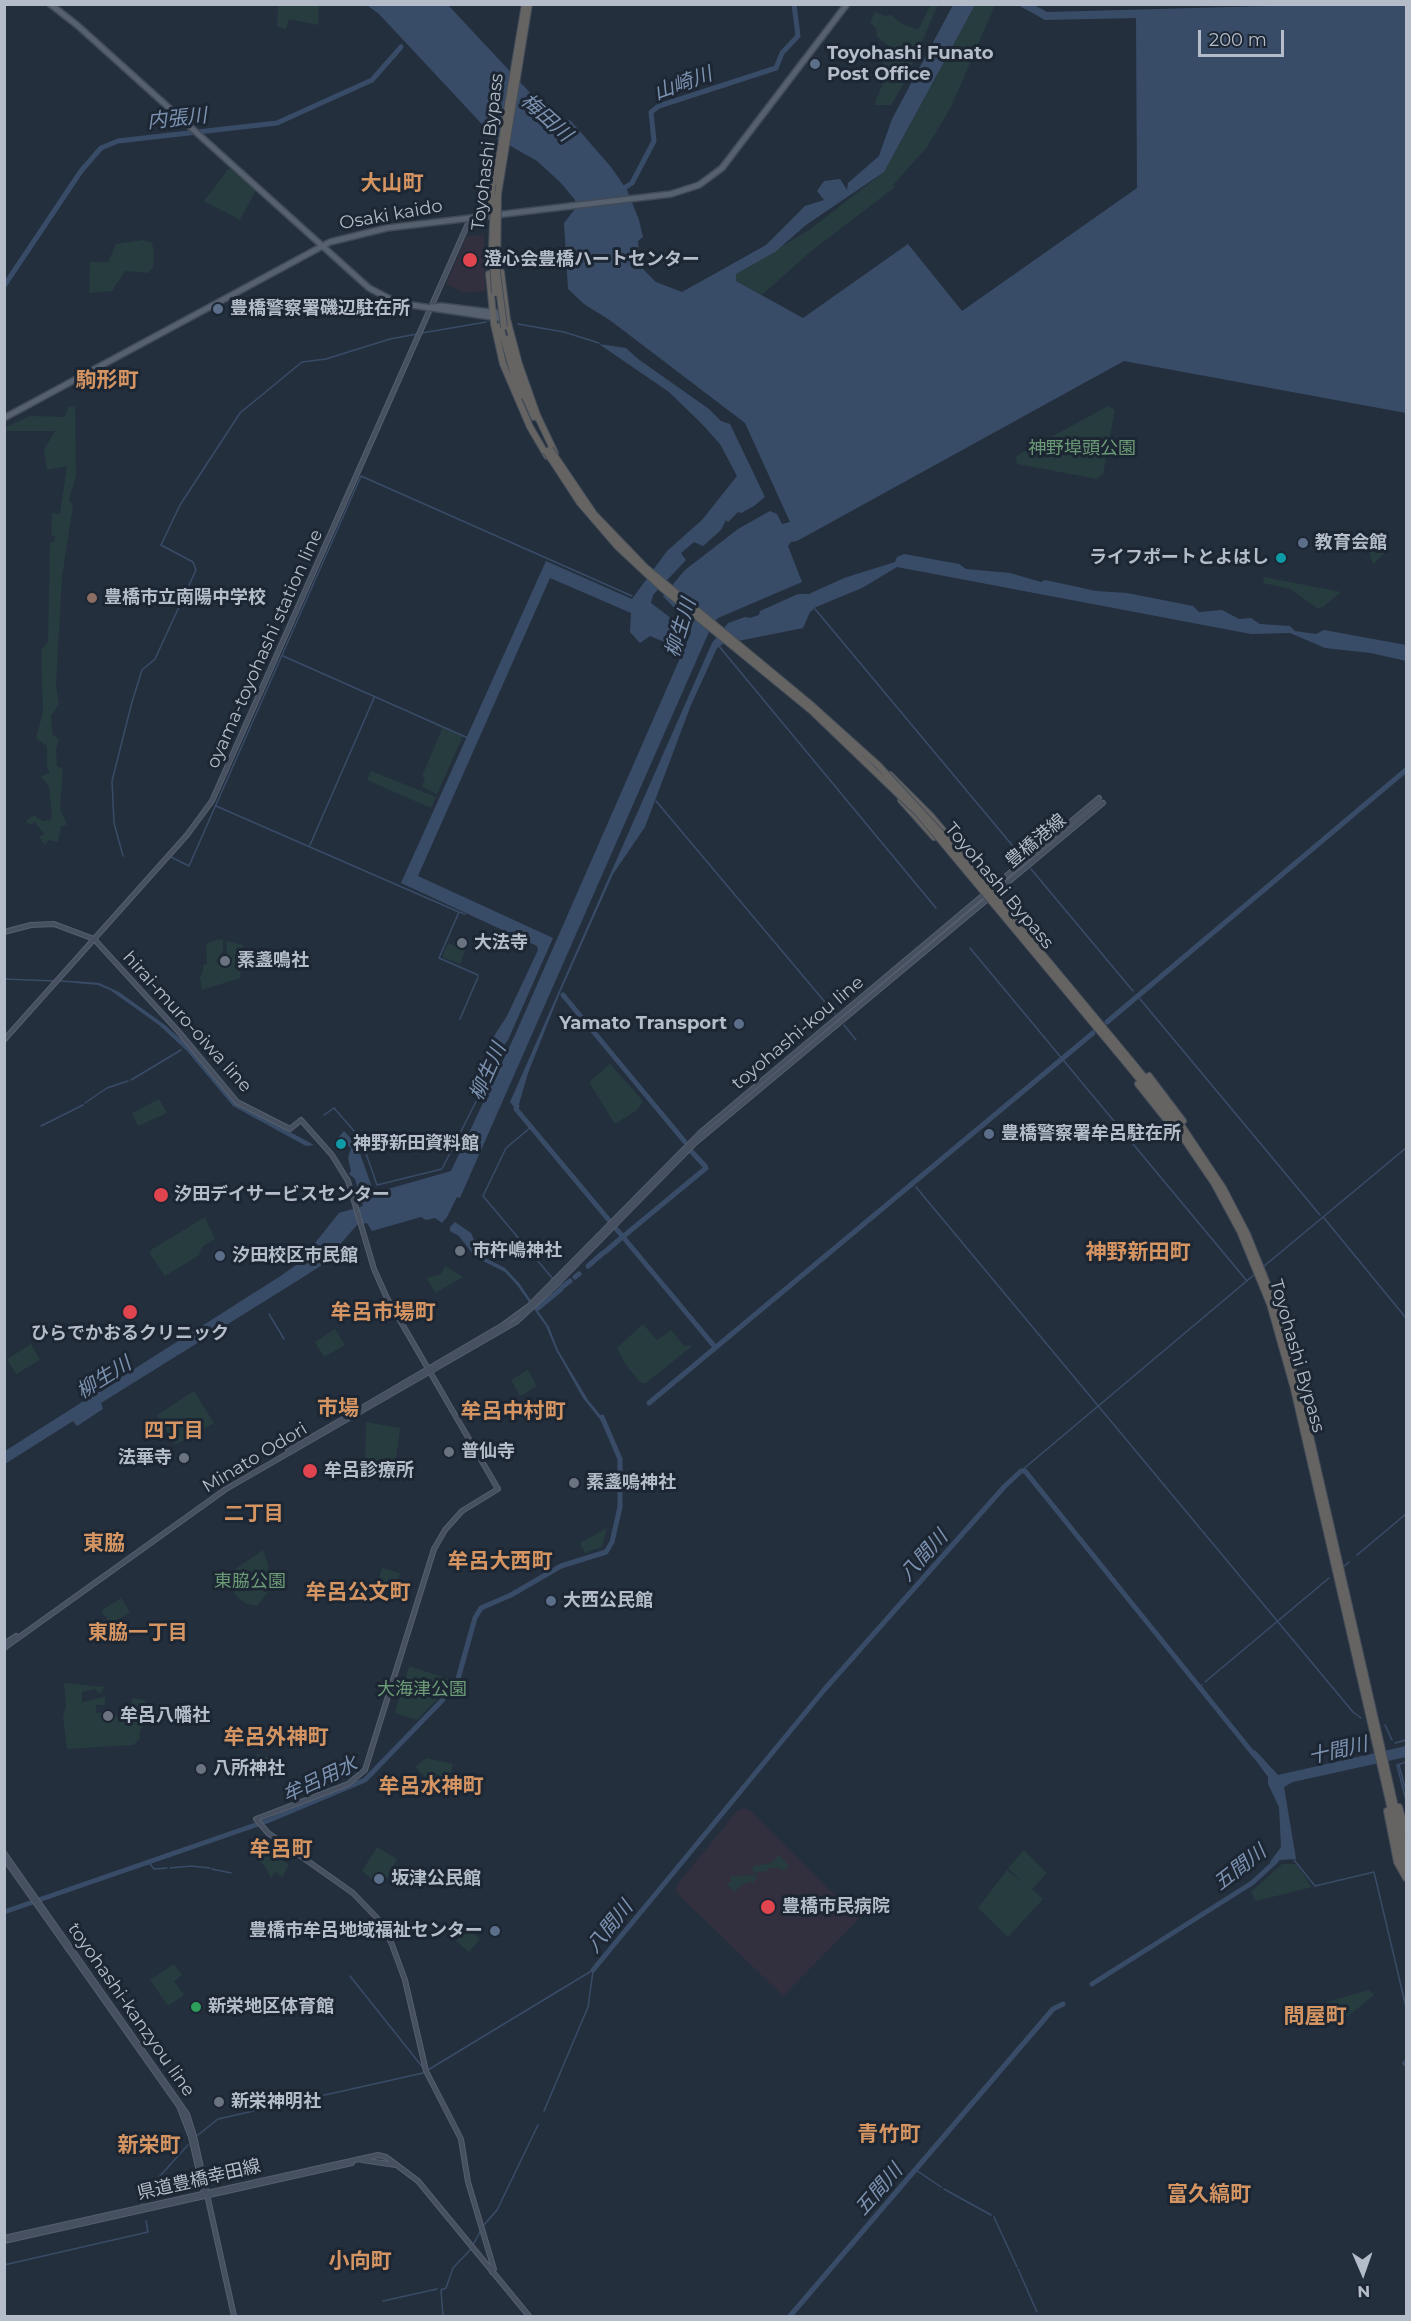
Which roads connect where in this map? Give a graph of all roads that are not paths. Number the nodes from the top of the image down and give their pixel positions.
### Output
1 (50, 4) edge
2 (525, 4) edge
3 (529, 4) edge
4 (847, 4) edge
5 (499, 167) junction
6 (470, 218) junction
7 (321, 246) junction
8 (431, 307) junction
9 (493, 315) junction
10 (507, 316) junction
11 (4, 418) edge
12 (548, 450) junction
13 (878, 765) junction
14 (881, 777) junction
15 (1099, 798) dead end
16 (1103, 803) dead end
17 (971, 863) dead end
18 (970, 879) dead end
19 (4, 932) edge
20 (94, 939) junction
21 (4, 1040) edge
22 (1129, 1062) junction
23 (1149, 1076) dead end
24 (1138, 1084) dead end
25 (1198, 1158) junction
26 (1223, 1188) junction
27 (613, 1224) junction
28 (532, 1306) joint
29 (429, 1371) junction
30 (1340, 1579) junction
31 (4, 1646) edge
32 (1384, 1764) junction
33 (1407, 1832) edge
34 (4, 1853) edge
35 (1407, 1855) edge
36 (4, 1858) edge
37 (1406, 1875) edge
38 (36, 1901) junction
39 (205, 2193) junction
40 (4, 2240) edge
41 (492, 2272) junction
42 (234, 2316) edge
43 (529, 2316) edge

1 - 7 main road
2 - 5 highway, Toyohashi Bypass, bridge
3 - 5 highway, Toyohashi Bypass, bridge
4 - 6 main road, Osaki kaido
5 - 9 highway, bridge
5 - 10 highway, bridge
5 - 12 highway, Toyohashi Bypass, bridge
6 - 7 main road, Osaki kaido
6 - 8 main road, oyama-toyohashi station line
7 - 8 main road
7 - 11 main road, Osaki kaido
8 - 9 main road
8 - 20 main road, oyama-toyohashi station line
9 - 10 main road
9 - 12 highway
10 - 12 highway
12 - 13 highway, Toyohashi Bypass, bridge
12 - 14 highway, Toyohashi Bypass, bridge
13 - 17 highway, bridge
13 - 22 highway, Toyohashi Bypass, bridge
14 - 18 highway, bridge
14 - 22 highway, Toyohashi Bypass, bridge
15 - 27 main road, toyohashi-kou line
16 - 27 main road, 豊橋港線
19 - 20 main road, hirai-muro-oiwa line
20 - 21 main road, oyama-toyohashi station line
20 - 29 main road, hirai-muro-oiwa line
22 - 25 highway, Toyohashi Bypass
22 - 26 highway, Toyohashi Bypass
23 - 26 highway
24 - 25 highway
25 - 30 highway, Toyohashi Bypass
26 - 30 highway, Toyohashi Bypass
27 - 28 main road, toyohashi-kou line
28 - 29 main road, Minato Odori
29 - 31 main road, Minato Odori
29 - 41 main road, hirai-muro-oiwa line
30 - 32 highway, Toyohashi Bypass
32 - 33 highway
32 - 35 highway, Toyohashi Bypass
32 - 37 highway, Toyohashi Bypass
34 - 38 main road, toyohashi-kanzyou line
36 - 38 main road, toyohashi-kanzyou line
38 - 39 main road, toyohashi-kanzyou line
39 - 40 main road, 県道豊橋幸田線
39 - 41 main road, 県道豊橋幸田線
39 - 42 main road, toyohashi-kanzyou line
41 - 43 main road, hirai-muro-oiwa line

